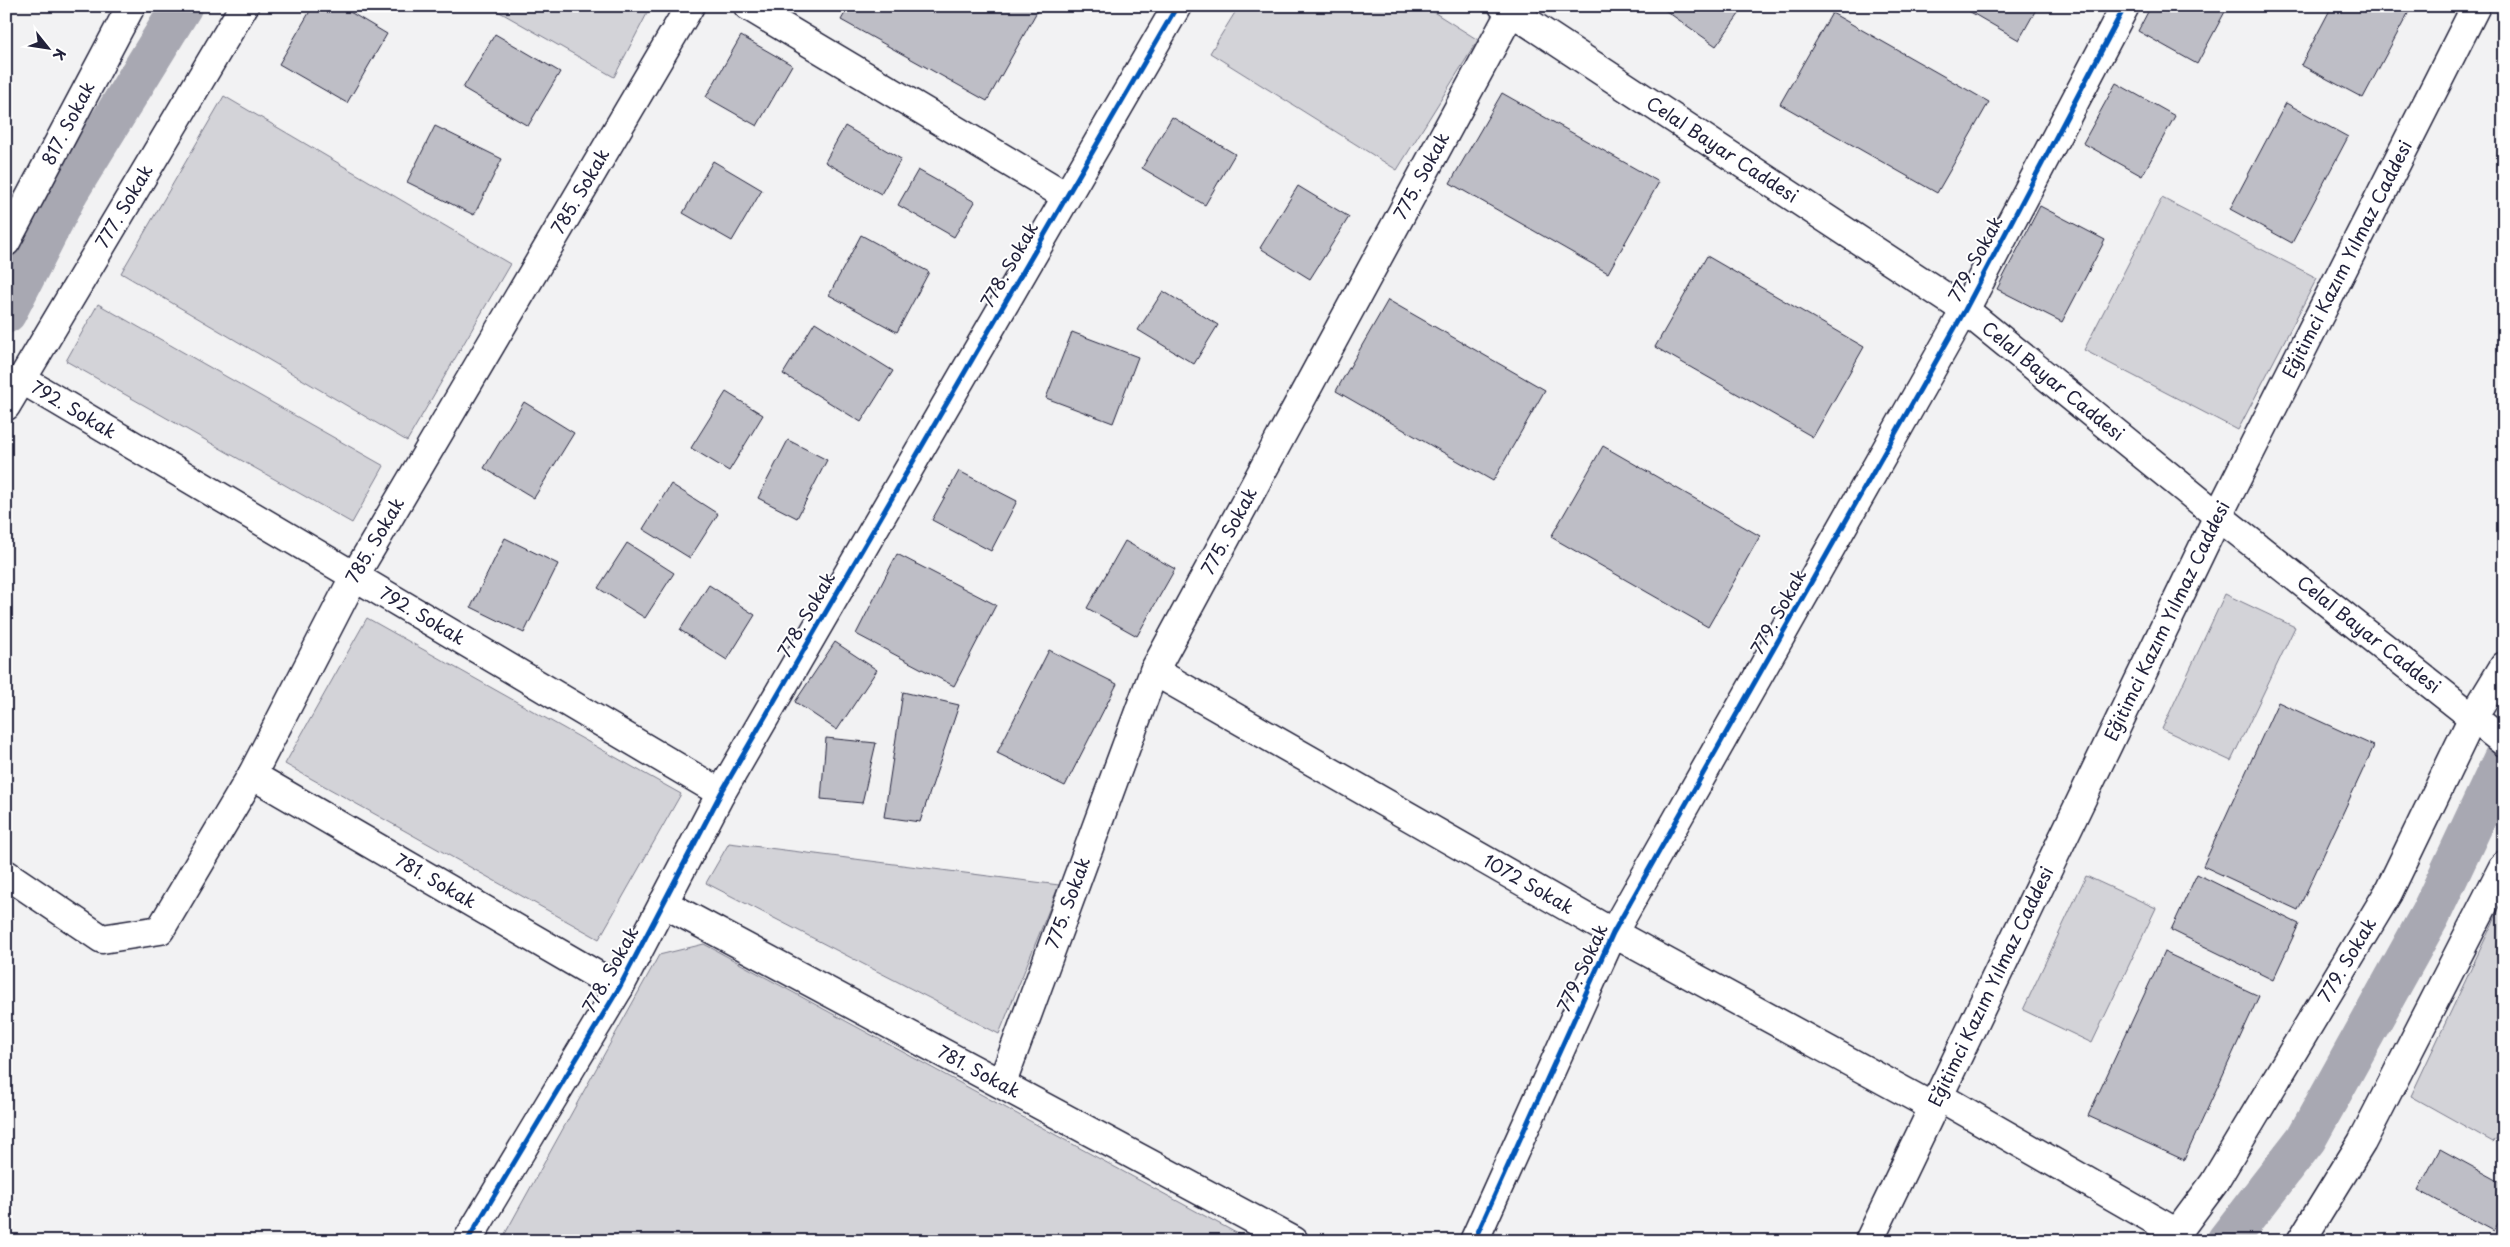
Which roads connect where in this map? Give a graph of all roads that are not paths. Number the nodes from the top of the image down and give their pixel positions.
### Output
1 (131, 6) edge
2 (244, 6) edge
3 (690, 6) edge
4 (748, 6) edge
5 (1177, 6) edge
6 (2125, 6) edge
7 (2476, 6) edge
8 (1509, 8) edge
9 (1066, 196) junction
10 (6, 242) edge
11 (1965, 310) junction
12 (20, 379) junction
13 (6, 406) edge
14 (2218, 516) junction
15 (354, 577) junction
16 (2504, 666) edge
17 (1154, 671) junction
18 (2473, 717) junction
19 (2504, 742) edge
20 (252, 775) junction
21 (721, 793) junction
22 (2504, 865) edge
23 (6, 874) edge
24 (663, 903) junction
25 (1613, 933) junction
26 (619, 988) junction
27 (1002, 1083) junction
28 (1935, 1101) junction
29 (2174, 1237) edge
30 (467, 1241) edge
31 (1294, 1241) edge
32 (1474, 1241) edge
33 (1868, 1241) edge
34 (2301, 1241) edge

1 - 10 street, 817. Sokak
2 - 12 street, 777. Sokak
3 - 15 street, 785. Sokak
4 - 9 street
5 - 9 street, 778. Sokak
6 - 11 street, 779. Sokak
7 - 14 street, Eğitimci Kazım Yılmaz Caddesi
8 - 11 street, Celal Bayar Caddesi
8 - 17 street, 775. Sokak
9 - 21 street, 778. Sokak
11 - 14 street, Celal Bayar Caddesi
11 - 25 street, 779. Sokak
12 - 13 street, 777. Sokak
12 - 15 street, 792. Sokak
14 - 18 street, Celal Bayar Caddesi
14 - 28 street, Eğitimci Kazım Yılmaz Caddesi
15 - 20 street, 785. Sokak
15 - 21 street, 792. Sokak
16 - 18 street, 779. Sokak
17 - 25 street, 1072 Sokak
17 - 27 street, 775. Sokak
18 - 19 street, Celal Bayar Caddesi
18 - 29 street, 779. Sokak
20 - 23 street, 785. Sokak
20 - 26 street, 781. Sokak
21 - 24 street, 778. Sokak
22 - 34 street
24 - 26 street, 778. Sokak
24 - 27 street, 781. Sokak
25 - 28 street, 1072 Sokak
25 - 32 street, 779. Sokak
26 - 30 street, 778. Sokak
27 - 31 street, 781. Sokak
28 - 29 street, 1072 Sokak
28 - 33 street, Eğitimci Kazım Yılmaz Caddesi

